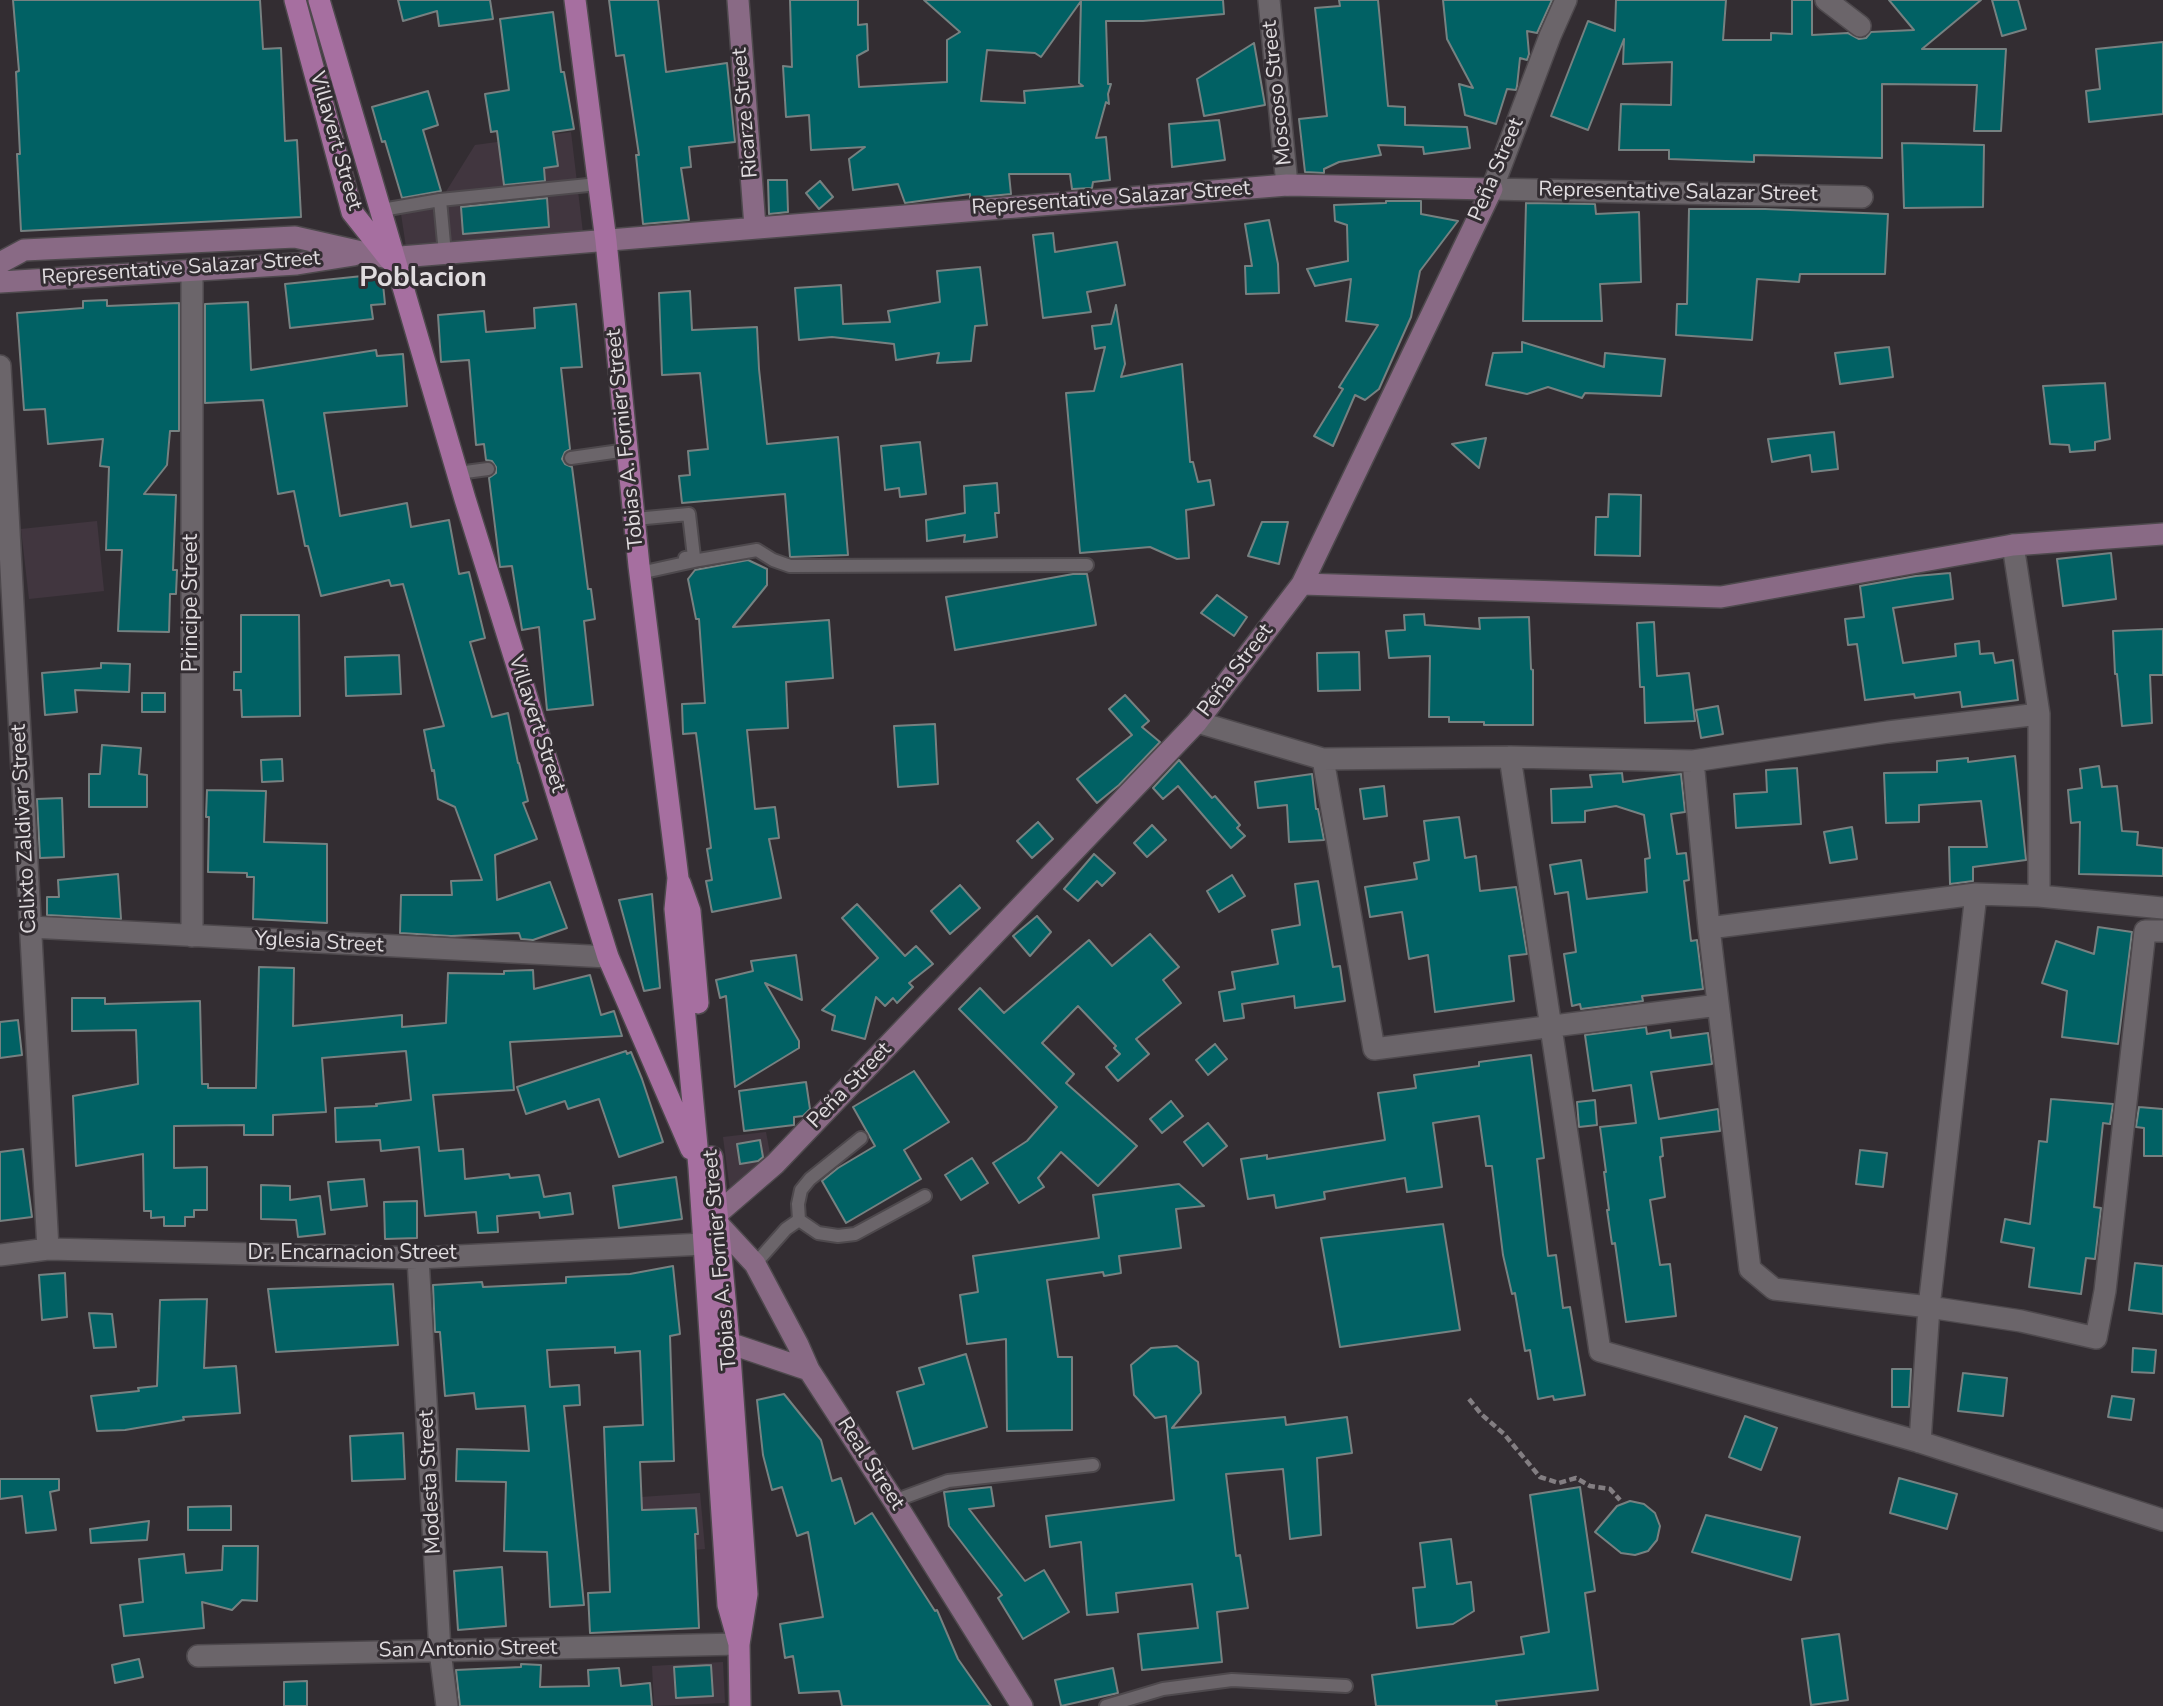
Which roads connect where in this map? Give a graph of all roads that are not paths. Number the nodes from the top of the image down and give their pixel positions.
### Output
1 (295, 0) edge
2 (318, 0) edge
3 (575, 0) edge
4 (738, 0) edge
5 (1269, 0) edge
6 (1566, 0) edge
7 (1826, 0) edge
8 (1860, 26) dead end
9 (598, 184) junction
10 (1287, 185) junction
11 (1492, 189) junction
12 (1862, 197) dead end
13 (440, 200) junction
14 (382, 210) junction
15 (755, 227) junction
16 (606, 241) junction
17 (363, 254) junction
18 (445, 254) junction
19 (394, 262) junction
20 (0, 263) edge
21 (192, 269) junction
22 (0, 282) edge
23 (0, 366) edge
24 (628, 450) junction
25 (571, 458) dead end
26 (488, 469) dead end
27 (458, 473) junction
28 (635, 519) junction
29 (2163, 534) edge
30 (2013, 545) junction
31 (1087, 565) dead end
32 (640, 569) junction
33 (1302, 584) junction
34 (2039, 715) junction
35 (1197, 722) junction
36 (1510, 757) junction
37 (1323, 760) junction
38 (1693, 761) junction
39 (678, 878) junction
40 (1976, 894) junction
41 (2039, 896) junction
42 (2163, 908) edge
43 (31, 927) junction
44 (1709, 928) junction
45 (2163, 931) edge
46 (192, 936) junction
47 (608, 957) junction
48 (1718, 1005) junction
49 (1551, 1028) junction
50 (861, 1138) dead end
51 (699, 1168) junction
52 (925, 1196) dead end
53 (718, 1219) junction
54 (799, 1220) junction
55 (704, 1244) junction
56 (48, 1249) junction
57 (0, 1255) edge
58 (418, 1258) junction
59 (755, 1264) junction
60 (1928, 1307) junction
61 (719, 1339) junction
62 (808, 1370) junction
63 (1920, 1442) junction
64 (1093, 1465) dead end
65 (894, 1501) junction
66 (2163, 1520) edge
67 (739, 1644) junction
68 (440, 1651) junction
69 (198, 1656) dead end
70 (1346, 1686) dead end
71 (446, 1706) edge
72 (740, 1706) edge
73 (1022, 1706) edge
74 (1107, 1706) edge

1 - 19 main road, Villavert Street
2 - 14 main road, Villavert Street
3 - 9 main road, Tobias A. Fornier Street
4 - 15 street, Ricarze Street
5 - 10 street, Moscoso Street
6 - 11 street, Peña Street
7 - 8 street
9 - 13 lane
9 - 16 main road, Tobias A. Fornier Street
10 - 11 street, Representative Salazar Street
10 - 15 street, Representative Salazar Street
11 - 12 street, Representative Salazar Street
11 - 33 street, Peña Street
13 - 14 lane
13 - 18 lane
14 - 19 main road, Villavert Street
15 - 16 street, Representative Salazar Street
16 - 18 street, Representative Salazar Street
16 - 24 main road, Tobias A. Fornier Street
17 - 19 street, Representative Salazar Street
17 - 20 street, Representative Salazar Street
17 - 21 street, Representative Salazar Street
18 - 19 street, Representative Salazar Street
19 - 27 main road, Villavert Street
21 - 22 street, Representative Salazar Street
21 - 46 street, Principe Street
23 - 43 street, Calixto Zaldivar Street
24 - 25 lane
24 - 28 main road, Tobias A. Fornier Street
26 - 27 lane
27 - 47 main road, Villavert Street
28 - 32 main road, Tobias A. Fornier Street
28 - 32 lane
29 - 30 street
30 - 33 street
30 - 34 street
31 - 32 lane
32 - 39 main road, Tobias A. Fornier Street
33 - 35 street, Peña Street
34 - 38 street
34 - 41 street
35 - 37 street
35 - 53 street, Peña Street
36 - 37 street
36 - 38 street
36 - 49 street
37 - 49 street
38 - 44 street
39 - 51 main road, Tobias A. Fornier Street
39 - 53 main road, Tobias A. Fornier Street
40 - 41 street
40 - 44 street
40 - 60 street
41 - 42 street
43 - 46 street, Yglesia Street
43 - 56 street, Calixto Zaldivar Street
44 - 48 street
45 - 60 street
46 - 47 street, Yglesia Street
47 - 51 main road, Villavert Street
48 - 49 street
48 - 60 street
49 - 63 street
50 - 54 lane
51 - 55 main road, Tobias A. Fornier Street
52 - 54 lane
53 - 59 street, Real Street
53 - 61 main road, Tobias A. Fornier Street
54 - 59 lane
55 - 58 street, Dr. Encarnacion Street
55 - 61 main road, Tobias A. Fornier Street
56 - 57 street, Dr. Encarnacion Street
56 - 58 street, Dr. Encarnacion Street
58 - 68 street, Modesta Street
59 - 62 street, Real Street
60 - 63 street
61 - 62 street
61 - 67 main road, Tobias A. Fornier Street
62 - 65 street, Real Street
63 - 66 street
64 - 65 lane
65 - 73 street, Real Street
67 - 68 street, San Antonio Street
67 - 72 main road, Tobias A. Fornier Street
68 - 69 street, San Antonio Street
68 - 71 street, Modesta Street
70 - 74 lane

